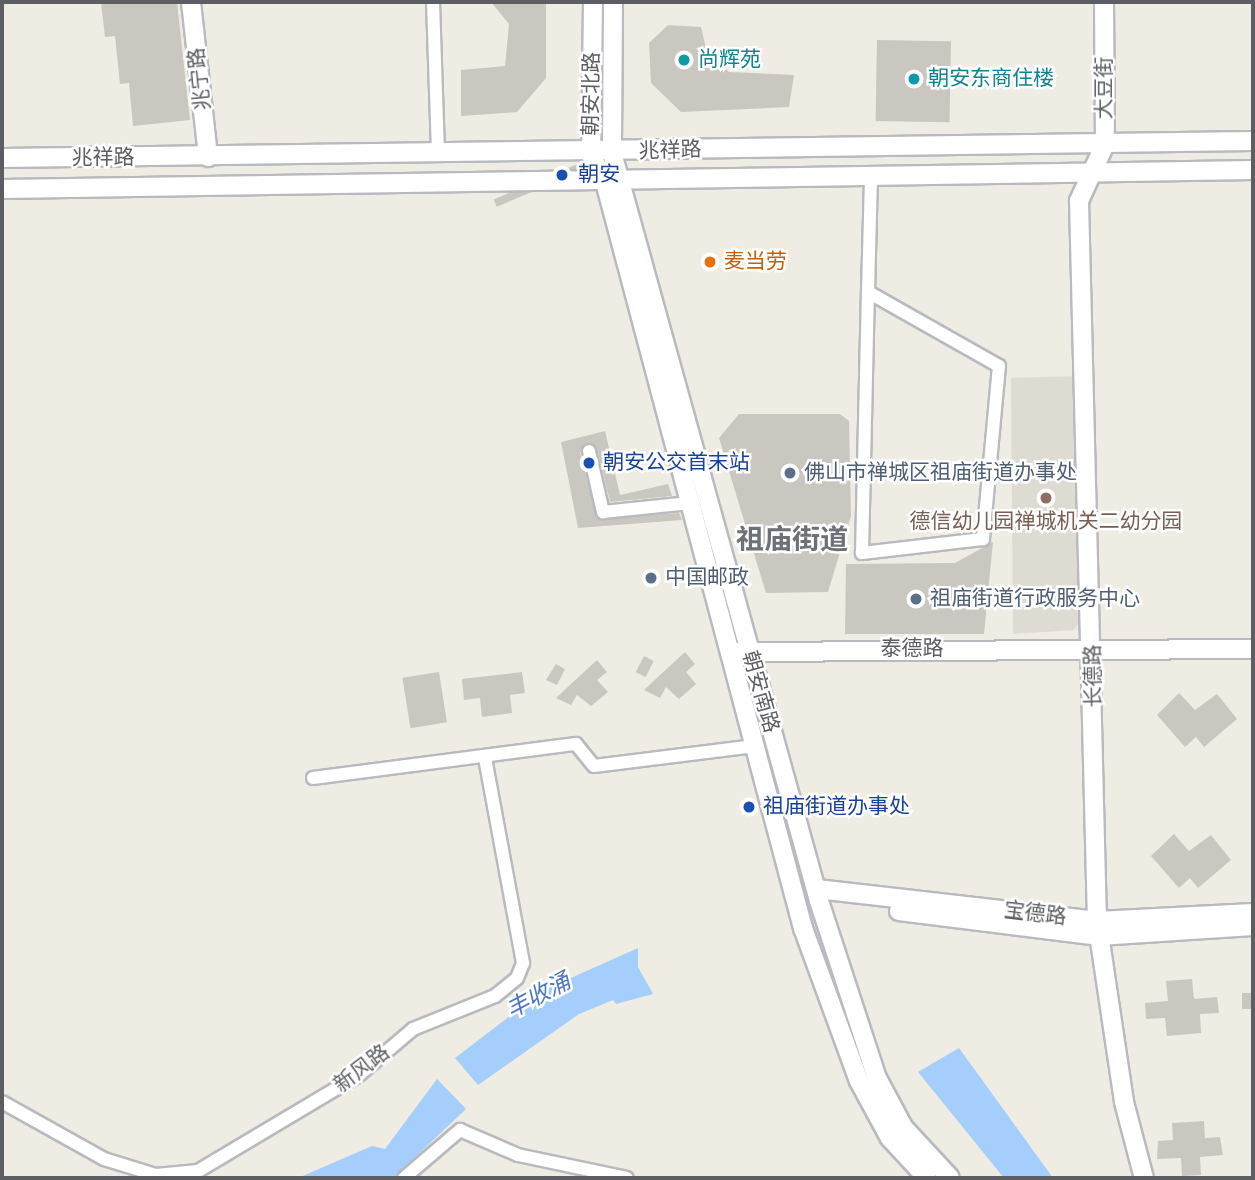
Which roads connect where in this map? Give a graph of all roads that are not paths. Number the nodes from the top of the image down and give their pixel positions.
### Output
1 (191, 2) edge
2 (433, 2) edge
3 (593, 2) edge
4 (612, 2) edge
5 (1104, 2) edge
6 (1253, 141) edge
7 (1105, 144) junction
8 (612, 153) junction
9 (438, 155) junction
10 (591, 155) junction
11 (208, 157) junction
12 (2, 158) edge
13 (1253, 170) edge
14 (1094, 173) junction
15 (871, 177) junction
16 (606, 182) junction
17 (624, 182) junction
18 (2, 189) edge
19 (868, 292) junction
20 (589, 451) dead end
21 (690, 503) junction
22 (1253, 641) edge
23 (1094, 649) junction
24 (1253, 649) edge
25 (730, 652) junction
26 (749, 652) junction
27 (755, 746) junction
28 (485, 757) junction
29 (313, 778) dead end
30 (818, 895) junction
31 (1253, 913) edge
32 (1253, 926) edge
33 (1098, 929) junction
34 (2, 1102) edge
35 (404, 1178) edge
36 (626, 1178) edge
37 (926, 1178) edge
38 (950, 1178) edge
39 (1144, 1178) edge

1 - 11 main road, 兆宁路
2 - 9 street
3 - 10 main road, 朝安北路
4 - 8 main road, 朝安北路
5 - 7 main road, 大豆街
6 - 7 main road, 兆祥路
7 - 8 main road, 兆祥路
7 - 14 main road, 大豆街
8 - 10 main road, 兆祥路
8 - 17 main road, 朝安北路
9 - 10 main road, 兆祥路
9 - 11 main road, 兆祥路
10 - 16 main road, 朝安北路
11 - 12 main road, 兆祥路
13 - 14 main road, 兆祥路
14 - 15 main road, 兆祥路
14 - 23 main road, 长德路
15 - 17 main road, 兆祥路
15 - 19 street
16 - 17 main road, 兆祥路
16 - 18 main road, 兆祥路
16 - 21 main road, 朝安南路
17 - 26 main road, 朝安南路
19 - 19 street
20 - 21 street
21 - 25 main road, 朝安南路
22 - 23 main road, 泰德路
23 - 24 main road, 泰德路
23 - 26 main road, 泰德路
23 - 33 main road, 长德路
25 - 26 main road, 泰德路
25 - 27 main road, 朝安南路
26 - 30 main road, 朝安南路
27 - 28 street
27 - 37 main road, 朝安南路
28 - 29 street
28 - 34 street, 新风路
30 - 33 main road, 宝德路
30 - 38 main road, 朝安南路
31 - 33 main road, 宝德路
32 - 33 main road, 宝德路
33 - 39 main road, 长德路
35 - 36 street

